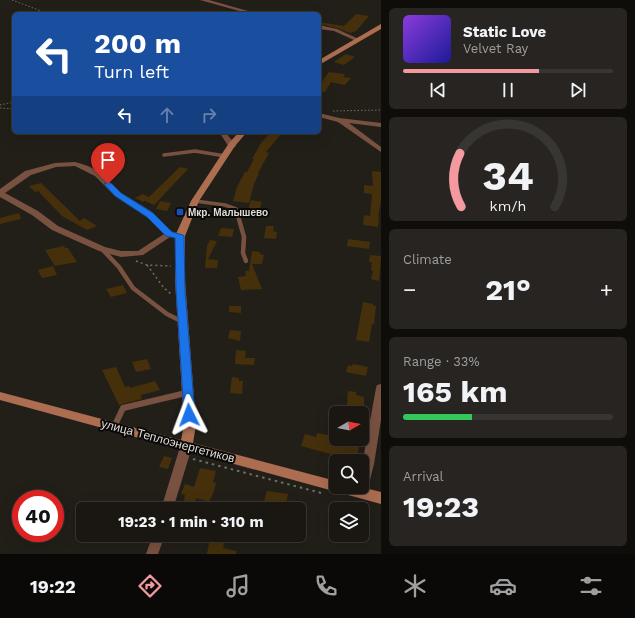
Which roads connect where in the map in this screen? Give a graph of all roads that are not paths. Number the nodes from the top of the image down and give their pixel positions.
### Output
1 (203, 0) edge
2 (248, 12) edge
3 (381, 26) edge
4 (321, 27) edge
5 (358, 40) junction
6 (321, 62) edge
7 (321, 116) edge
8 (339, 120) junction
9 (381, 125) edge
10 (223, 134) edge
11 (241, 134) edge
12 (232, 145) junction
13 (381, 150) edge
14 (164, 155) dead end
15 (225, 156) junction
16 (0, 194) edge
17 (195, 201) junction
18 (169, 234) junction
19 (180, 236) junction
20 (102, 249) junction
21 (246, 261) dead end
22 (182, 322) junction
23 (381, 388) edge
24 (188, 393) junction
25 (0, 396) edge
26 (114, 427) junction
27 (185, 452) junction
28 (369, 458) edge
29 (329, 489) edge
30 (368, 494) edge
31 (381, 498) edge
32 (169, 502) edge
33 (156, 542) edge
34 (152, 554) edge

1 - 2 street
3 - 5 street
4 - 5 street
5 - 6 street
7 - 8 street
8 - 9 street
8 - 13 street
10 - 12 street
11 - 12 street
12 - 15 street
14 - 15 lane
15 - 17 street
16 - 18 street
16 - 20 street
17 - 19 street
17 - 21 lane
18 - 19 street
18 - 20 street
19 - 22 street
20 - 22 lane
22 - 24 street
23 - 28 street
24 - 26 lane
24 - 27 street
25 - 26 street, улица Теплоэнергетиков
26 - 27 street, улица Теплоэнергетиков
27 - 29 street, улица Теплоэнергетиков
27 - 32 street
30 - 31 street
33 - 34 street

